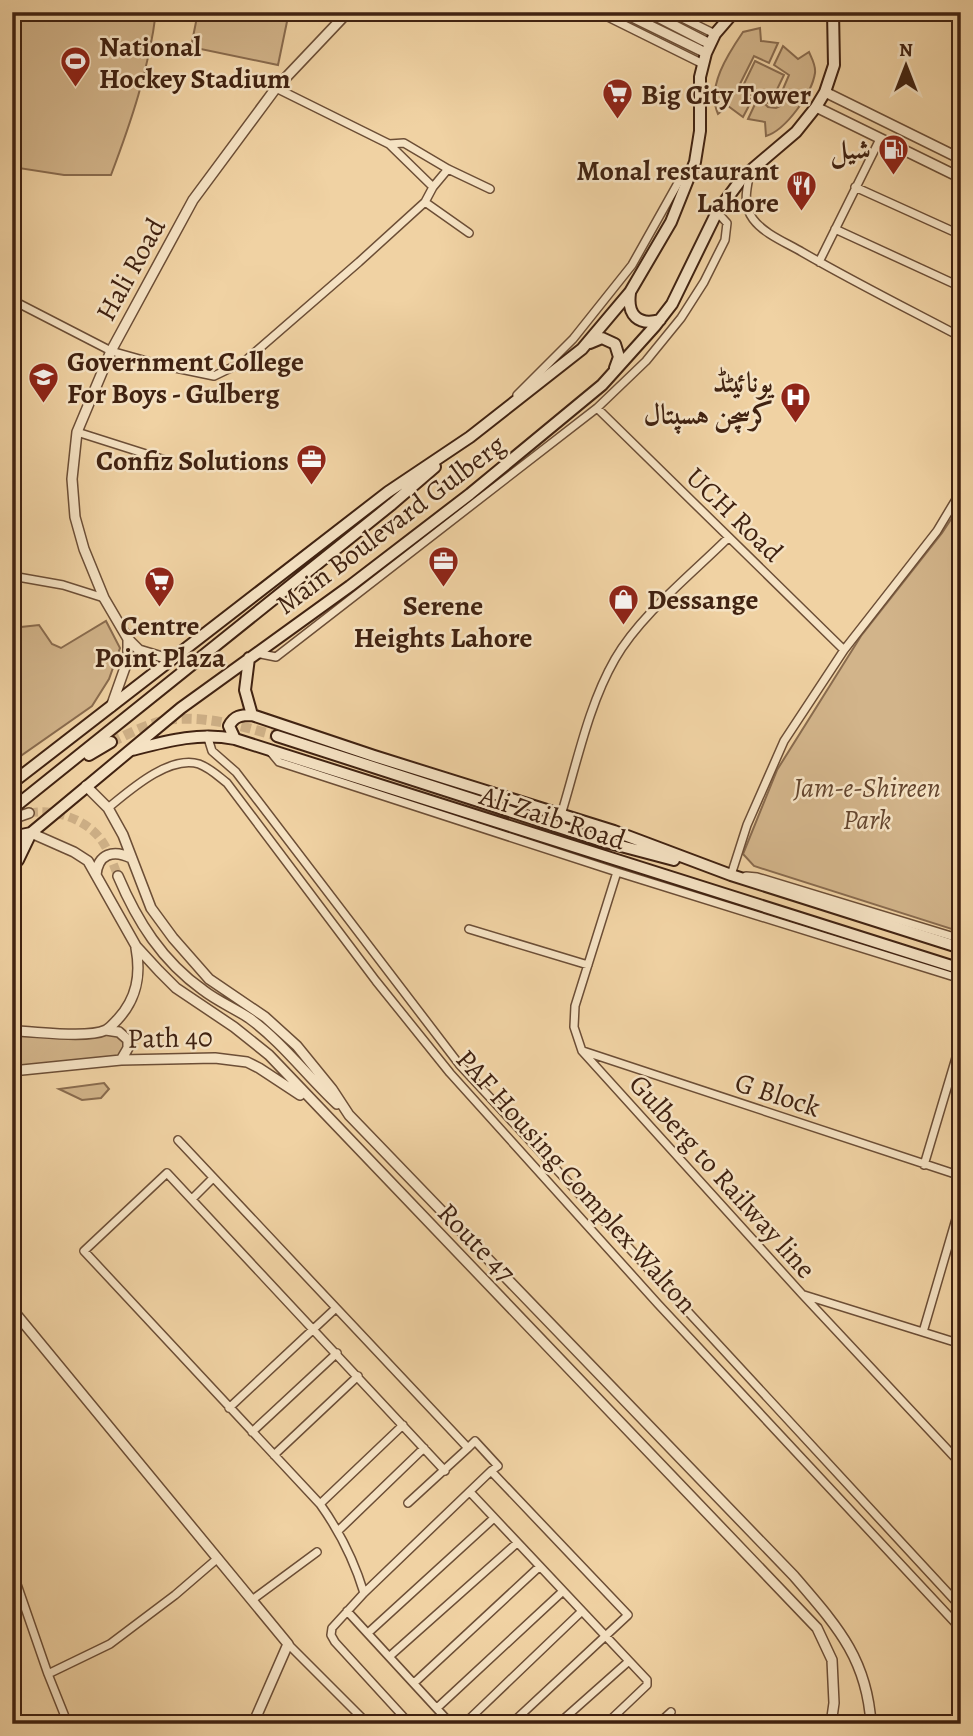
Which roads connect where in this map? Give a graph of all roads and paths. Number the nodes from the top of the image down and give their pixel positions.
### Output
1 (348, 12) edge
2 (598, 12) edge
3 (622, 12) edge
4 (648, 12) edge
5 (670, 12) edge
6 (734, 12) edge
7 (833, 12) edge
8 (709, 49) junction
9 (276, 88) junction
10 (825, 92) junction
11 (816, 107) junction
12 (880, 139) junction
13 (389, 144) junction
14 (961, 159) edge
15 (448, 169) junction
16 (749, 170) junction
17 (691, 175) junction
18 (961, 178) edge
19 (433, 187) junction
20 (855, 187) junction
21 (490, 189) dead end
22 (425, 202) junction
23 (718, 212) junction
24 (835, 229) junction
25 (469, 233) dead end
26 (961, 235) edge
27 (819, 262) junction
28 (961, 287) edge
29 (630, 292) junction
30 (12, 300) edge
31 (660, 320) junction
32 (961, 337) edge
33 (582, 349) junction
34 (111, 351) junction
35 (614, 371) junction
36 (597, 408) junction
37 (506, 410) junction
38 (78, 432) junction
39 (470, 437) junction
40 (165, 460) dead end
41 (961, 491) edge
42 (729, 538) junction
43 (12, 576) edge
44 (104, 598) junction
45 (128, 639) junction
46 (844, 650) junction
47 (253, 656) junction
48 (172, 660) junction
49 (110, 709) junction
50 (251, 715) junction
51 (207, 735) junction
52 (277, 736) tunnel mouth
53 (235, 738) junction
54 (111, 742) tunnel mouth
55 (269, 750) junction
56 (129, 751) junction
57 (12, 783) edge
58 (86, 786) junction
59 (34, 792) junction
60 (108, 808) junction
61 (12, 809) edge
62 (29, 813) tunnel mouth
63 (561, 815) junction
64 (12, 819) edge
65 (31, 833) junction
66 (12, 837) edge
67 (131, 858) junction
68 (12, 865) edge
69 (617, 872) junction
70 (96, 875) junction
71 (731, 875) junction
72 (118, 876) tunnel mouth
73 (469, 929) dead end
74 (961, 939) edge
75 (136, 946) junction
76 (961, 948) edge
77 (588, 965) junction
78 (961, 969) edge
79 (961, 979) edge
80 (106, 1030) junction
81 (12, 1031) edge
82 (961, 1041) edge
83 (582, 1051) junction
84 (121, 1060) junction
85 (12, 1071) edge
86 (316, 1106) junction
87 (349, 1115) junction
88 (178, 1140) dead end
89 (924, 1165) junction
90 (961, 1176) edge
91 (214, 1178) junction
92 (192, 1199) junction
93 (961, 1202) edge
94 (802, 1294) junction
95 (336, 1308) junction
96 (12, 1309) edge
97 (314, 1328) junction
98 (923, 1332) junction
99 (961, 1344) edge
100 (337, 1353) junction
101 (358, 1376) junction
102 (229, 1408) junction
103 (403, 1424) junction
104 (252, 1432) junction
105 (424, 1448) junction
106 (468, 1448) junction
107 (274, 1455) junction
108 (961, 1464) edge
109 (444, 1471) junction
110 (491, 1471) junction
111 (470, 1492) junction
112 (408, 1503) dead end
113 (320, 1504) junction
114 (494, 1518) junction
115 (339, 1530) junction
116 (517, 1543) junction
117 (317, 1552) dead end
118 (218, 1558) junction
119 (539, 1567) junction
120 (12, 1570) edge
121 (562, 1592) junction
122 (364, 1593) junction
123 (252, 1600) junction
124 (961, 1606) edge
125 (346, 1611) junction
126 (581, 1612) junction
127 (961, 1629) edge
128 (368, 1633) junction
129 (604, 1637) junction
130 (288, 1644) junction
131 (390, 1656) junction
132 (629, 1661) junction
133 (47, 1674) junction
134 (414, 1683) junction
135 (437, 1708) junction
136 (671, 1712) dead end
137 (366, 1723) edge
138 (68, 1724) edge
139 (253, 1724) edge
140 (411, 1724) edge
141 (451, 1724) edge
142 (464, 1724) edge
143 (511, 1724) edge
144 (558, 1724) edge
145 (606, 1724) edge
146 (658, 1724) edge
147 (831, 1724) edge
148 (871, 1724) edge

1 - 9 street, Hali Road
2 - 8 street
3 - 8 street
4 - 8 street
5 - 8 street
6 - 8 main road
7 - 10 main road, Main Boulevard Gulberg
8 - 17 main road, Main Boulevard Gulberg
9 - 13 street
9 - 34 street, Hali Road
10 - 11 main road, Main Boulevard Gulberg
10 - 14 street
11 - 12 street
11 - 16 main road, Main Boulevard Gulberg
12 - 18 street
12 - 20 street
13 - 15 street
13 - 19 street
15 - 19 street
15 - 21 street
16 - 23 main road, Main Boulevard Gulberg
16 - 27 street
17 - 29 main road, Main Boulevard Gulberg
17 - 37 street
19 - 22 street
20 - 24 street
20 - 26 street
22 - 25 street
22 - 34 street
23 - 31 main road, Main Boulevard Gulberg
23 - 36 street
24 - 27 street
24 - 28 street
27 - 32 street
29 - 31 main road
29 - 33 main road, Main Boulevard Gulberg
30 - 34 street
31 - 35 main road, Main Boulevard Gulberg
33 - 35 main road
33 - 37 main road, Main Boulevard Gulberg
34 - 38 street, Hali Road
35 - 47 main road, Main Boulevard Gulberg
36 - 42 street, UCH Road
36 - 47 street
37 - 39 main road, Main Boulevard Gulberg
38 - 40 street
38 - 44 street, Hali Road
39 - 48 main road, Main Boulevard Gulberg
39 - 59 main road
41 - 46 street
42 - 46 street, UCH Road
42 - 63 street
43 - 44 street
44 - 45 street, Hali Road
45 - 48 street
45 - 49 street
46 - 71 street
47 - 50 main road
47 - 56 main road, Main Boulevard Gulberg
48 - 49 main road, Main Boulevard Gulberg
49 - 57 main road, Main Boulevard Gulberg
50 - 53 main road
50 - 63 main road, Ali Zaib Road
51 - 53 main road, Ali Zaib Road
51 - 56 main road, Ali Zaib Road
51 - 124 street, PAF Housing Complex Walton
52 - 71 main road
53 - 55 main road, Ali Zaib Road
54 - 59 main road
55 - 69 street
55 - 78 main road, Ali Zaib Road
56 - 58 main road, Main Boulevard Gulberg
58 - 60 street, Route 47
58 - 65 main road, Main Boulevard Gulberg
59 - 61 main road
60 - 67 street, Route 47
60 - 127 street, PAF Housing Complex Walton
62 - 64 street
63 - 71 main road, Ali Zaib Road
65 - 66 main road
65 - 68 main road, Main Boulevard Gulberg
65 - 70 street, Route 47
67 - 70 street
67 - 87 street, Route 47
69 - 77 street, Gulberg to Railway line
69 - 79 street
70 - 75 street, Route 47
71 - 74 street
71 - 76 main road, Ali Zaib Road
72 - 87 street
73 - 77 street
75 - 80 street, Path 40
75 - 86 street, Route 47
77 - 83 street, Gulberg to Railway line
80 - 81 street, Path 40
80 - 84 street
82 - 89 street
83 - 89 street, G Block
83 - 94 street, Gulberg to Railway line
84 - 85 street, Path 40
84 - 86 street, Path 40
86 - 147 street, Route 47
87 - 148 street, Route 47
88 - 91 street
89 - 90 street, G Block
91 - 92 street
91 - 95 street
92 - 97 street
92 - 102 street
93 - 98 street
94 - 98 street
94 - 108 street, Gulberg to Railway line
95 - 97 street
95 - 106 street
96 - 118 street
97 - 100 street
97 - 102 street
98 - 99 street
100 - 101 street
100 - 104 street
101 - 103 street
101 - 107 street
102 - 104 street
103 - 105 street
103 - 113 street
104 - 107 street
105 - 109 street
105 - 115 street
106 - 109 street
106 - 110 street
107 - 113 street
109 - 112 street
110 - 111 street
110 - 129 street
111 - 114 street
111 - 122 street
113 - 115 street
114 - 116 street
114 - 128 street
115 - 122 street
116 - 119 street
116 - 131 street
117 - 123 street
118 - 123 street
118 - 133 street
119 - 121 street
119 - 134 street
120 - 133 street
121 - 126 street
121 - 135 street
122 - 125 street
123 - 130 street
125 - 128 street
125 - 140 street
126 - 129 street
126 - 142 street
128 - 131 street
129 - 132 street
129 - 143 street
130 - 137 street
130 - 139 street
131 - 134 street
132 - 144 street
132 - 145 street
133 - 138 street
134 - 135 street
135 - 141 street
136 - 146 street

